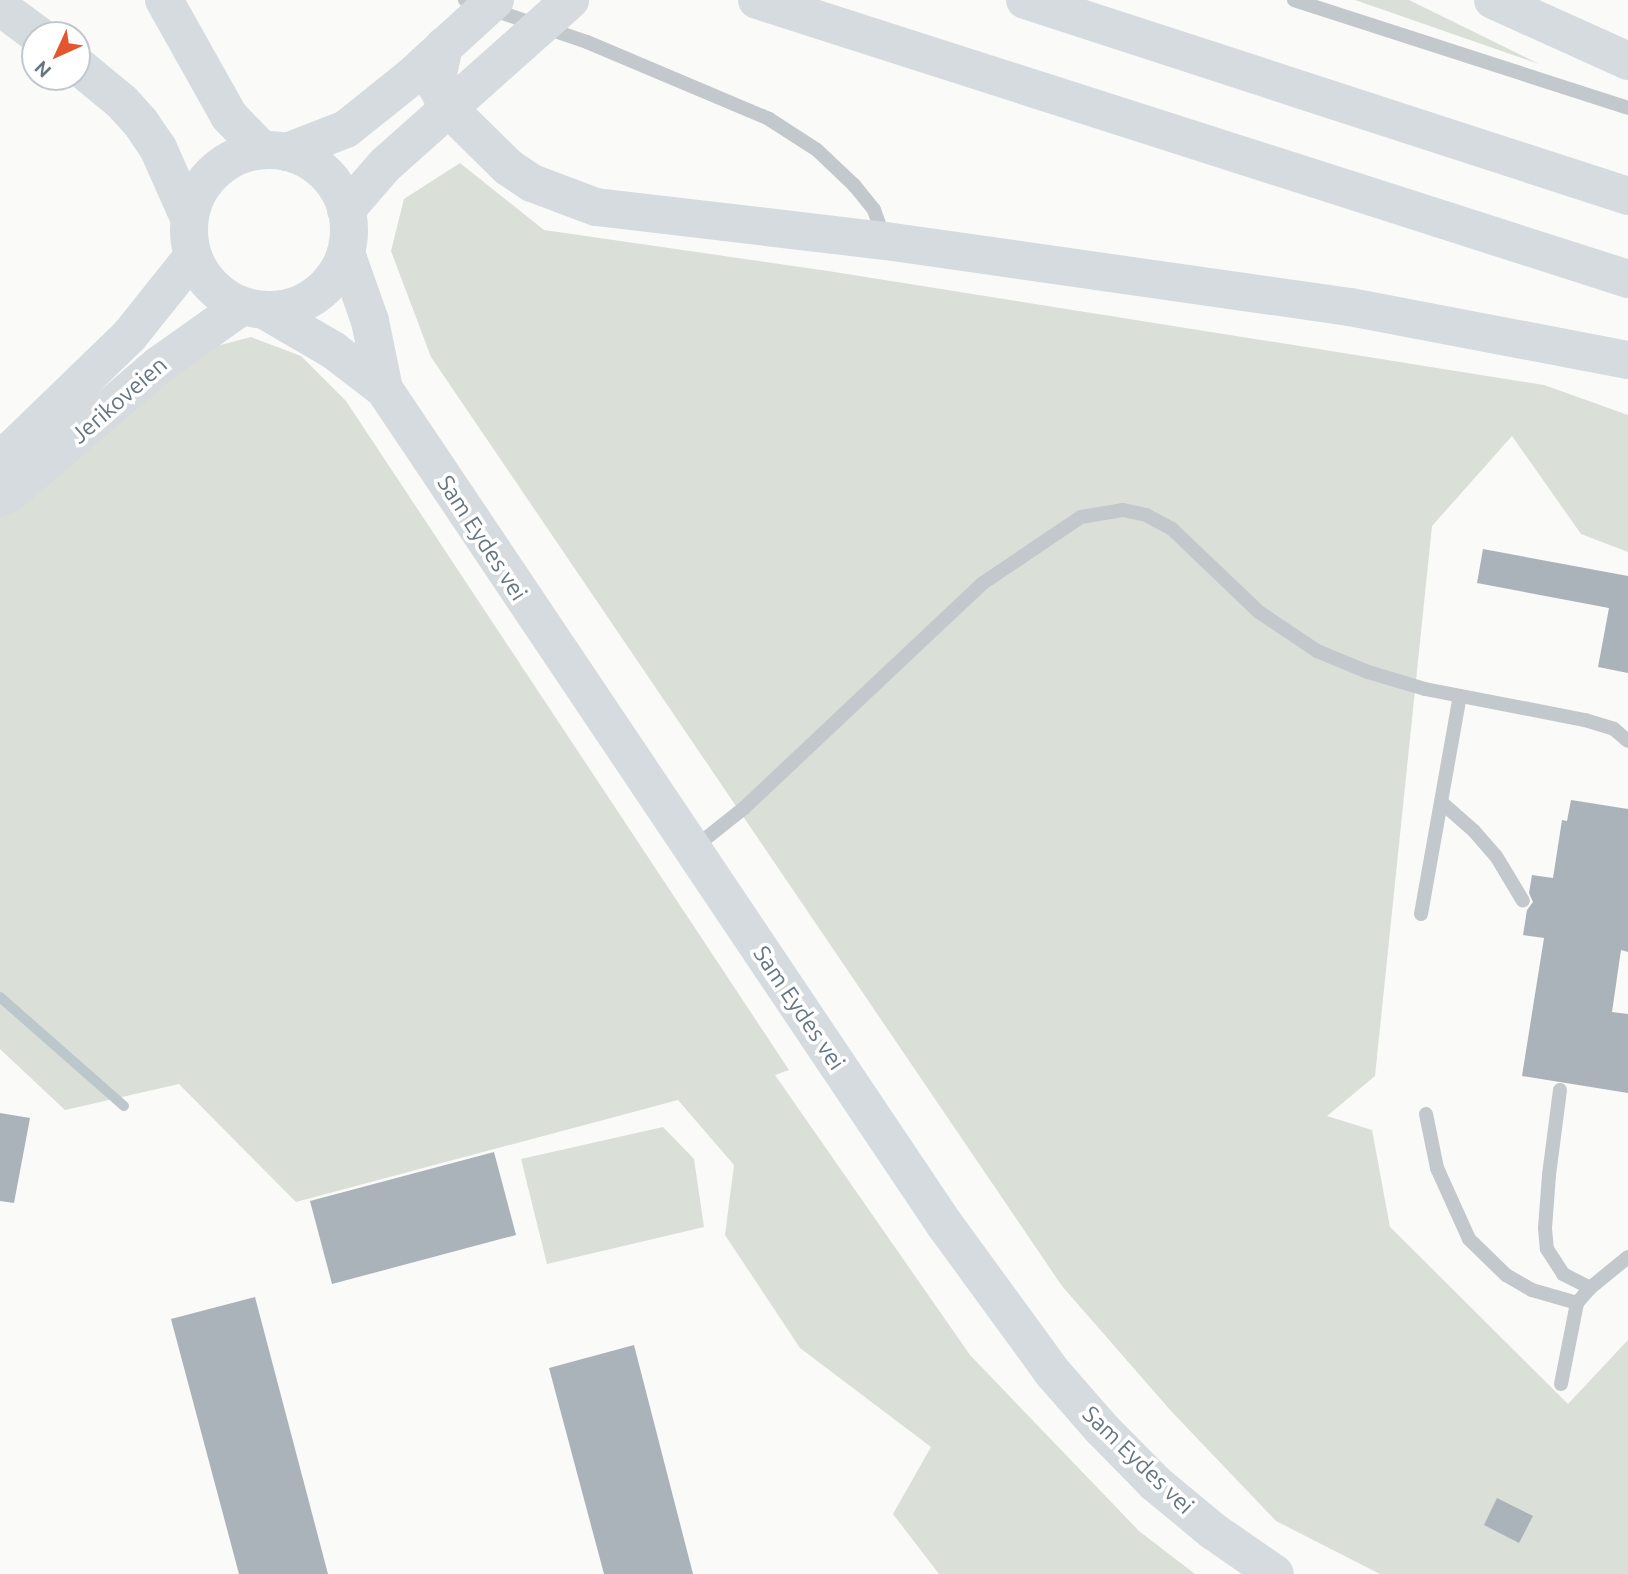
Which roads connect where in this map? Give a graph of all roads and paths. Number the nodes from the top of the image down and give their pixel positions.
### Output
1 (465, 0) edge
2 (495, 0) edge
3 (570, 0) edge
4 (757, 0) edge
5 (1024, 0) edge
6 (1294, 0) edge
7 (1493, 0) edge
8 (167, 5) edge
9 (0, 7) edge
10 (21, 22) edge
11 (1628, 61) edge
12 (91, 77) edge
13 (440, 92) junction
14 (1628, 108) edge
15 (274, 151) junction
16 (1628, 195) edge
17 (346, 210) junction
18 (189, 218) junction
19 (886, 241) junction
20 (346, 253) junction
21 (193, 256) junction
22 (1628, 279) edge
23 (254, 309) junction
24 (1628, 360) edge
25 (384, 388) junction
26 (0, 461) edge
27 (0, 498) edge
28 (1460, 696) junction
29 (1628, 741) edge
30 (1441, 802) junction
31 (692, 850) junction
32 (1523, 901) dead end
33 (1421, 914) dead end
34 (1560, 1090) dead end
35 (1426, 1114) dead end
36 (1628, 1257) edge
37 (1590, 1288) junction
38 (1577, 1304) junction
39 (1561, 1384) dead end
40 (1275, 1574) edge

1 - 19 lane
2 - 13 main road
3 - 13 main road
4 - 22 main road
5 - 16 main road
6 - 14 lane
7 - 11 main road
8 - 15 main road, Jerikoveien
9 - 10 main road
12 - 18 main road
13 - 15 main road
13 - 17 main road
13 - 19 main road
15 - 17 main road, Jerikoveien
15 - 18 main road
17 - 20 main road, Jerikoveien
18 - 21 main road
19 - 24 main road
20 - 23 main road, Jerikoveien
20 - 25 main road, Sam Eydes vei
21 - 23 main road
21 - 26 main road, Jerikoveien
23 - 25 main road, Sam Eydes vei
23 - 27 main road, Jerikoveien
25 - 31 main road, Sam Eydes vei
28 - 29 lane
28 - 30 lane
28 - 31 lane
30 - 32 lane
30 - 33 lane
31 - 40 main road, Sam Eydes vei
34 - 37 lane
35 - 38 lane
36 - 37 lane
37 - 38 lane
38 - 39 lane

